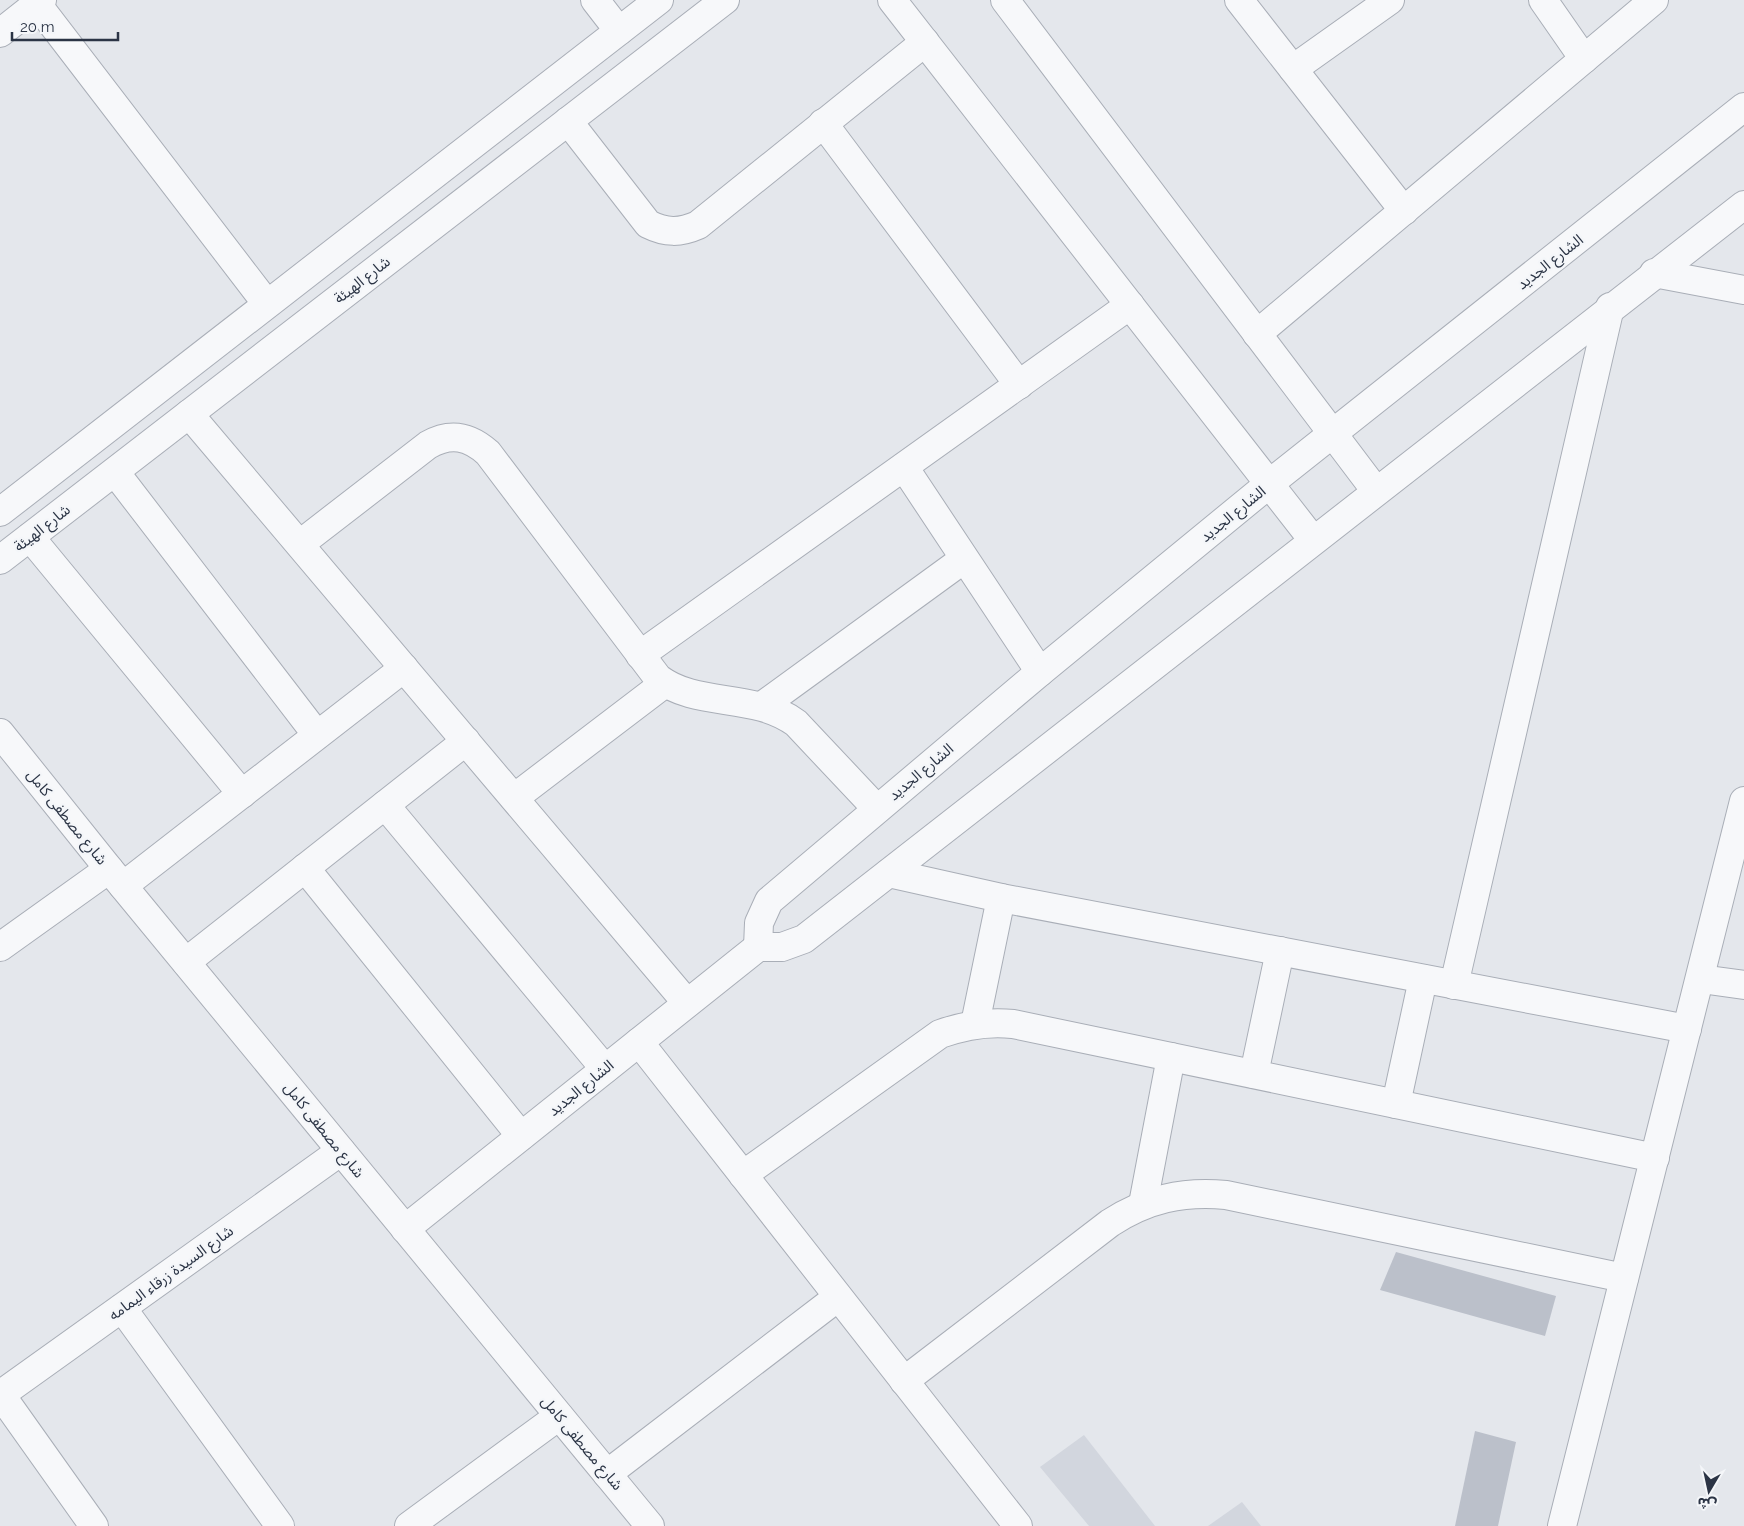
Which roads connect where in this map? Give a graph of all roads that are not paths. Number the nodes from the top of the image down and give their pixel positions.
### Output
1 (595, 0) edge
2 (659, 0) edge
3 (724, 0) edge
4 (892, 0) edge
5 (1005, 0) edge
6 (1239, 0) edge
7 (1390, 0) edge
8 (1543, 0) edge
9 (1654, 0) edge
10 (40, 2) edge
11 (619, 31) junction
12 (0, 33) edge
13 (924, 42) junction
14 (1584, 59) junction
15 (1293, 69) junction
16 (1744, 108) edge
17 (568, 122) junction
18 (823, 123) junction
19 (1744, 205) edge
20 (1404, 211) junction
21 (1654, 273) junction
22 (1744, 290) edge
23 (267, 304) junction
24 (1130, 305) junction
25 (1610, 307) junction
26 (1257, 334) junction
27 (1019, 385) junction
28 (189, 414) junction
29 (1333, 434) junction
30 (904, 467) junction
31 (114, 472) junction
32 (1270, 484) junction
33 (1376, 491) junction
34 (0, 512) edge
35 (30, 537) junction
36 (1313, 540) junction
37 (300, 544) junction
38 (964, 558) junction
39 (0, 560) edge
40 (640, 655) junction
41 (404, 668) junction
42 (1040, 672) junction
43 (665, 683) junction
44 (762, 706) junction
45 (0, 733) edge
46 (317, 735) junction
47 (466, 741) junction
48 (242, 794) junction
49 (514, 798) junction
50 (1744, 801) edge
51 (385, 805) junction
52 (877, 809) junction
53 (305, 868) junction
54 (889, 873) junction
55 (116, 877) junction
56 (1001, 898) junction
57 (0, 947) edge
58 (758, 947) junction
59 (1280, 951) junction
60 (186, 962) junction
61 (1422, 979) junction
62 (1700, 979) junction
63 (1454, 985) junction
64 (1744, 985) edge
65 (687, 1003) junction
66 (975, 1024) junction
67 (1688, 1029) junction
68 (639, 1042) junction
69 (1171, 1057) junction
70 (605, 1069) junction
71 (1254, 1074) junction
72 (1396, 1104) junction
73 (521, 1136) junction
74 (341, 1152) junction
75 (1655, 1158) junction
76 (743, 1175) junction
77 (1143, 1204) junction
78 (405, 1229) junction
79 (1624, 1278) junction
80 (838, 1296) junction
81 (122, 1308) junction
82 (904, 1381) junction
83 (0, 1395) edge
84 (559, 1416) junction
85 (607, 1474) junction
86 (1016, 1525) edge
87 (94, 1526) edge
88 (280, 1526) edge
89 (409, 1526) edge
90 (650, 1526) edge
91 (1562, 1526) edge

1 - 11 street
2 - 11 street
3 - 17 street, شارع الهيئة
4 - 13 street
5 - 26 street
6 - 15 street
7 - 15 street
8 - 14 street
9 - 14 street
10 - 12 street
10 - 23 street
11 - 23 street
13 - 18 street
13 - 24 street
14 - 20 street
15 - 20 street
16 - 29 street, الشارع الجديد
17 - 18 street
17 - 28 street, شارع الهيئة
18 - 27 street
19 - 21 street
20 - 26 street
21 - 22 street
21 - 25 street
23 - 34 street
24 - 27 street
24 - 32 street
25 - 33 street
25 - 63 street
26 - 29 street
27 - 30 street
28 - 31 street, شارع الهيئة
28 - 37 street
29 - 32 street, الشارع الجديد
29 - 33 street
30 - 38 street
30 - 40 street
31 - 35 street, شارع الهيئة
31 - 46 street
32 - 36 street
32 - 42 street, الشارع الجديد
33 - 36 street
35 - 39 street, شارع الهيئة
35 - 48 street
36 - 54 street
37 - 40 street
37 - 41 street
38 - 42 street
38 - 44 street
40 - 43 street
41 - 46 street
41 - 47 street
42 - 52 street, الشارع الجديد
43 - 44 street
43 - 49 street
44 - 52 street
45 - 55 street, شارع مصطفى كامل
46 - 48 street
47 - 49 street
47 - 51 street
48 - 55 street
49 - 65 street
50 - 62 street
51 - 53 street
51 - 70 street
52 - 58 street, الشارع الجديد
53 - 60 street
53 - 73 street
54 - 56 street
54 - 58 street
55 - 57 street
55 - 60 street, شارع مصطفى كامل
56 - 59 street
56 - 66 street
58 - 65 street, الشارع الجديد
59 - 61 street
59 - 71 street
60 - 74 street, شارع مصطفى كامل
61 - 63 street
61 - 72 street
62 - 64 street
62 - 67 street
63 - 67 street
65 - 68 street, الشارع الجديد
66 - 69 street
66 - 76 street
67 - 75 street
68 - 70 street, الشارع الجديد
68 - 76 street
69 - 71 street
69 - 77 street
70 - 73 street, الشارع الجديد
71 - 72 street
72 - 75 street
73 - 78 street, الشارع الجديد
74 - 78 street, شارع مصطفى كامل
74 - 81 street, شارع السيدة زرقاء اليمامه
75 - 79 street
76 - 80 street
77 - 79 street
77 - 82 street
78 - 84 street, شارع مصطفى كامل
79 - 91 street
80 - 82 street
80 - 85 street
81 - 83 street, شارع السيدة زرقاء اليمامه
81 - 88 street
82 - 86 street
83 - 87 street
84 - 85 street, شارع مصطفى كامل
84 - 89 street
85 - 90 street, شارع مصطفى كامل

